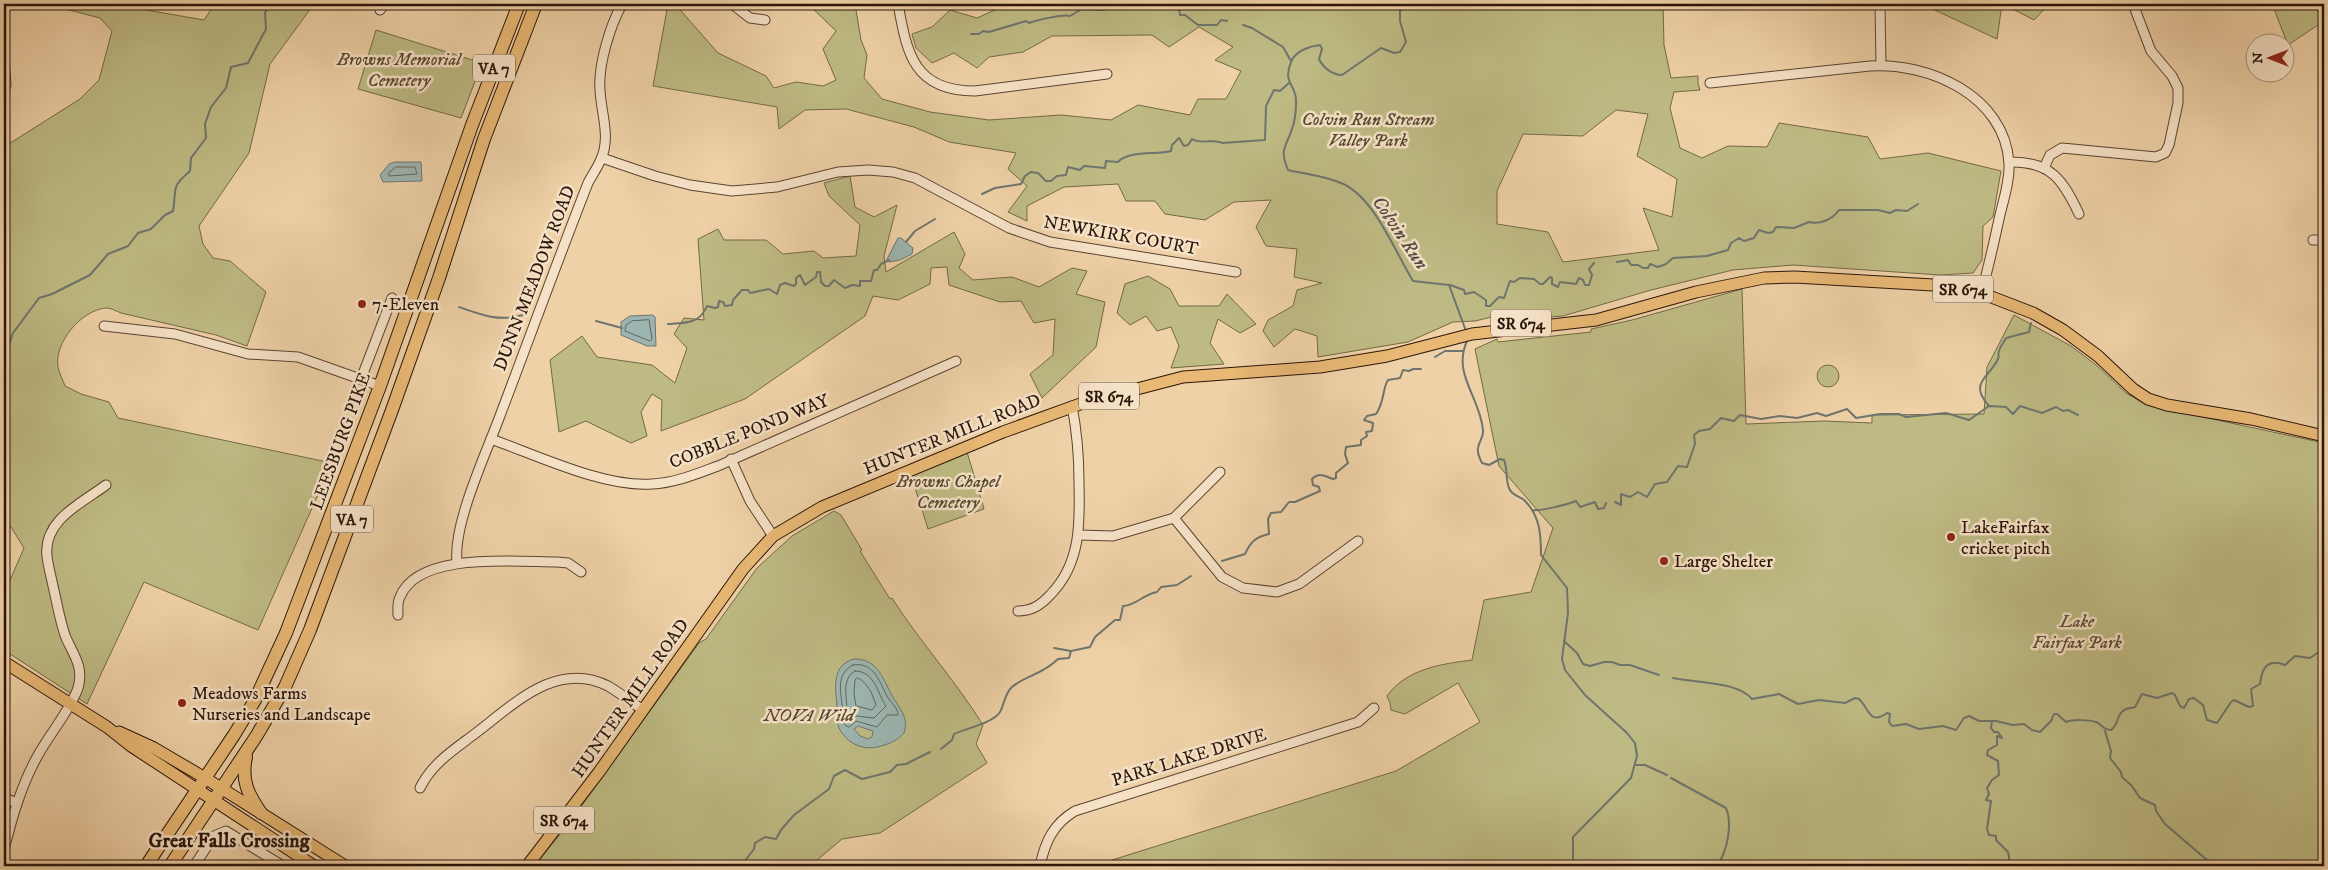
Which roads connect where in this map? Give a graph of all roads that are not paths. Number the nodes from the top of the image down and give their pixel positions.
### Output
1 (519, 4) edge
2 (536, 4) edge
3 (622, 4) edge
4 (732, 4) edge
5 (898, 4) edge
6 (1880, 4) edge
7 (2133, 4) edge
8 (765, 20) dead end
9 (4, 60) edge
10 (1881, 65) junction
11 (1107, 74) dead end
12 (1710, 83) dead end
13 (4, 91) edge
14 (602, 158) junction
15 (2009, 162) junction
16 (2044, 168) junction
17 (2079, 214) dead end
18 (2313, 240) dead end
19 (2324, 240) edge
20 (1236, 272) dead end
21 (1980, 292) junction
22 (392, 298) dead end
23 (104, 326) dead end
24 (956, 361) dead end
25 (361, 379) junction
26 (380, 386) junction
27 (1072, 406) junction
28 (2324, 436) edge
29 (491, 439) junction
30 (732, 459) junction
31 (1220, 472) dead end
32 (106, 484) dead end
33 (1174, 518) junction
34 (1079, 535) junction
35 (773, 536) junction
36 (1358, 541) dead end
37 (457, 562) junction
38 (581, 572) dead end
39 (1018, 611) dead end
40 (398, 616) dead end
41 (4, 662) edge
42 (69, 704) junction
43 (1374, 708) dead end
44 (643, 710) junction
45 (247, 752) junction
46 (201, 783) junction
47 (420, 788) dead end
48 (222, 789) junction
49 (4, 798) edge
50 (214, 800) junction
51 (17, 803) junction
52 (260, 813) junction
53 (4, 850) edge
54 (146, 866) edge
55 (170, 866) edge
56 (194, 866) edge
57 (284, 866) edge
58 (314, 866) edge
59 (345, 866) edge
60 (527, 866) edge
61 (1040, 866) edge

1 - 26 highway, LEESBURG PIKE / VA 7
2 - 45 highway, VA 7
3 - 14 street, DUNN MEADOW ROAD
4 - 8 street
5 - 11 street
6 - 10 street
7 - 16 street
9 - 13 street
10 - 12 street
10 - 15 street
14 - 20 street, NEWKIRK COURT
14 - 29 street, DUNN MEADOW ROAD
15 - 16 street
15 - 21 street
16 - 17 street
18 - 19 street
21 - 27 main road, HUNTER MILL ROAD / SR 674
21 - 28 main road, HUNTER MILL ROAD / SR 674
22 - 25 street
23 - 25 street
24 - 30 street, COBBLE POND WAY
25 - 26 street
26 - 46 highway, LEESBURG PIKE / VA 7
27 - 34 street
27 - 35 main road, HUNTER MILL ROAD / SR 674
29 - 30 street, COBBLE POND WAY
29 - 37 street, DUNN MEADOW ROAD
30 - 35 street
31 - 33 street
32 - 42 street
33 - 34 street
33 - 36 street
34 - 39 street
35 - 44 main road, HUNTER MILL ROAD / SR 674
37 - 38 street
37 - 40 street
41 - 42 main road
42 - 46 main road
42 - 51 street
43 - 61 street, PARK LAKE DRIVE
44 - 47 street
44 - 60 main road, HUNTER MILL ROAD / SR 674
45 - 48 highway, VA 7
45 - 52 highway
46 - 48 main road
46 - 50 main road
46 - 54 highway, LEESBURG PIKE / VA 7
48 - 50 highway, VA 7
48 - 52 main road
49 - 51 street
50 - 55 highway, VA 7
50 - 58 main road
51 - 53 street
52 - 59 main road
56 - 57 street

